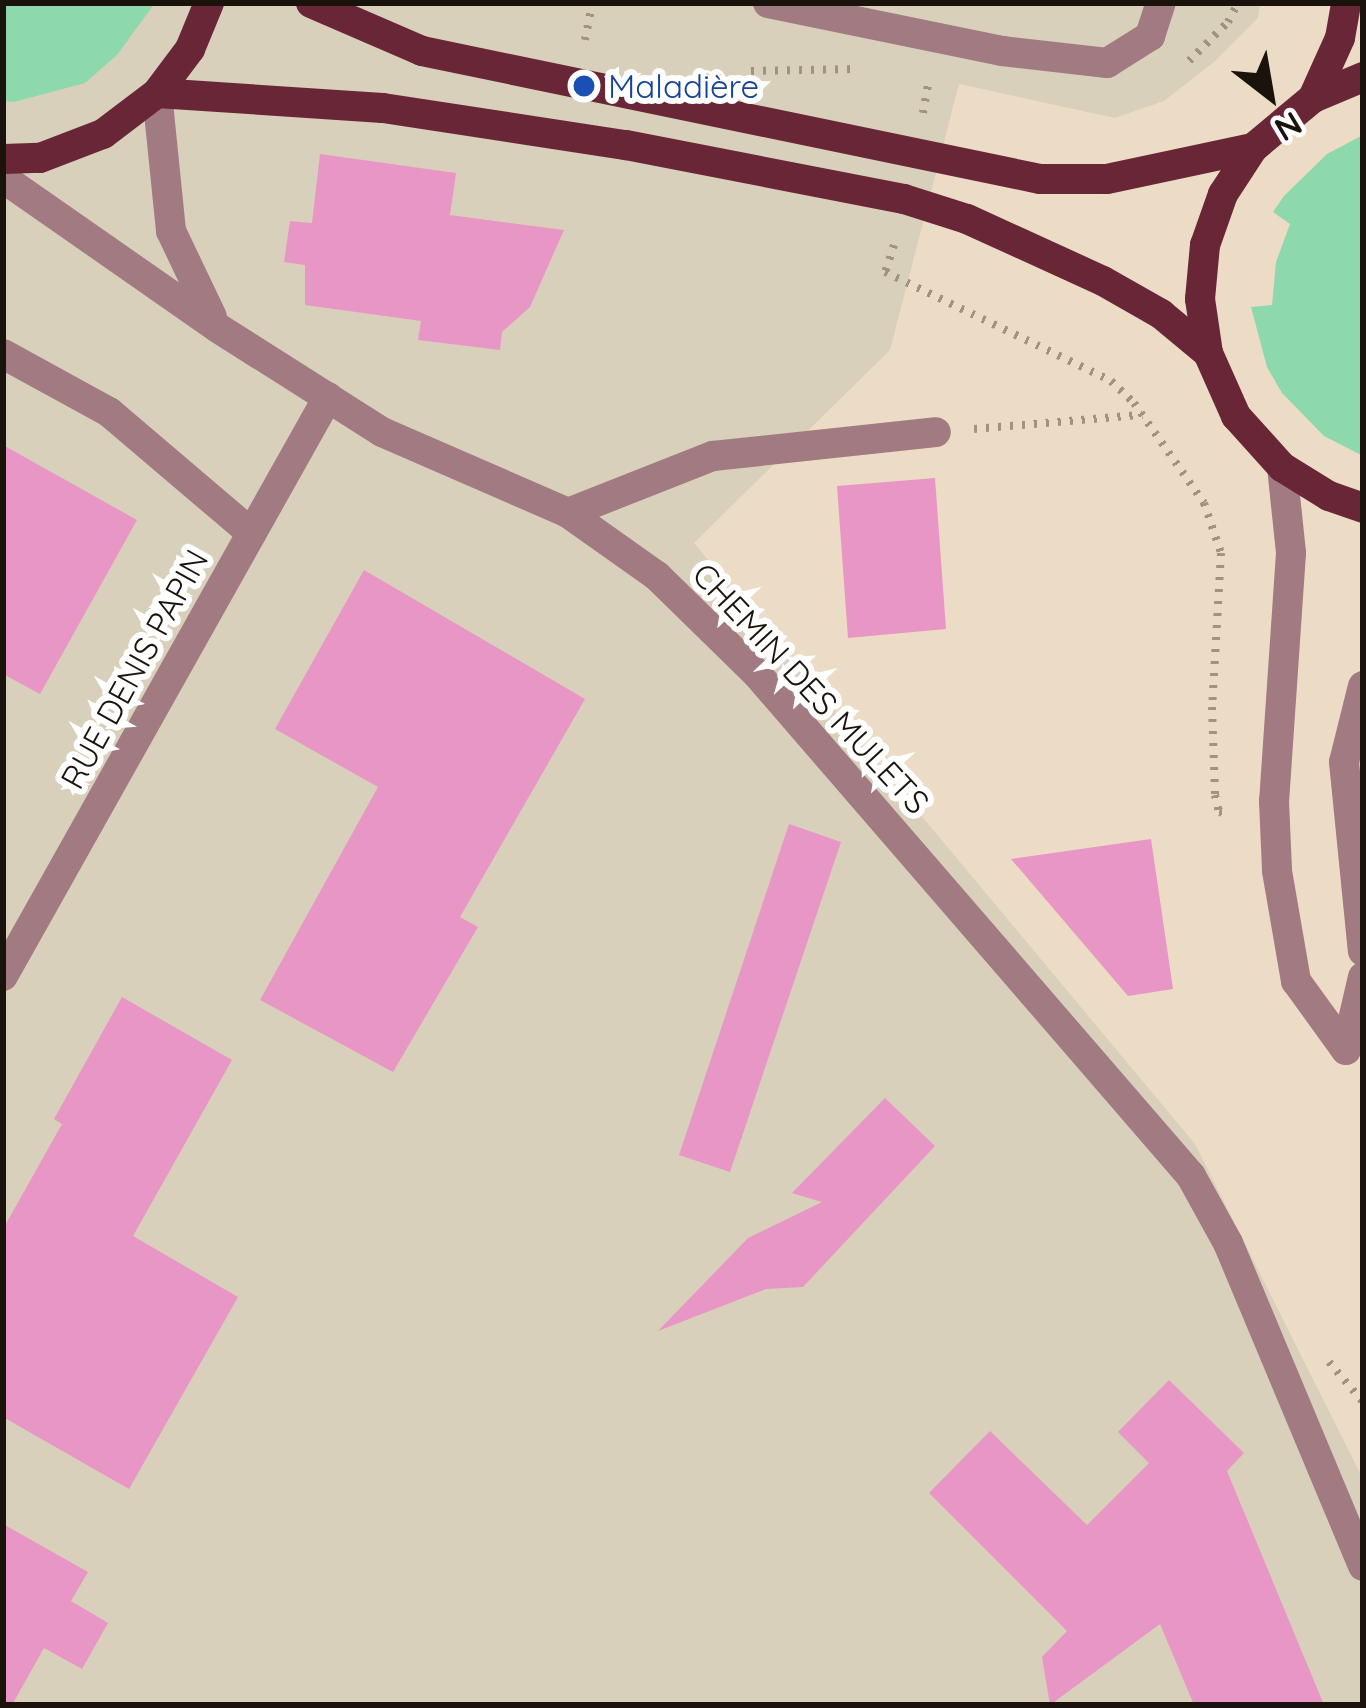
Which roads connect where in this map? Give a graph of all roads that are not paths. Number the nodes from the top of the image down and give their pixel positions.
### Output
1 (209, 3) edge
2 (311, 3) edge
3 (768, 3) edge
4 (1161, 3) edge
5 (1346, 3) edge
6 (1363, 77) edge
7 (157, 93) junction
8 (1313, 98) junction
9 (1253, 148) junction
10 (3, 159) edge
11 (3, 178) edge
12 (218, 328) junction
13 (1208, 353) junction
14 (3, 354) edge
15 (328, 398) junction
16 (936, 432) road end
17 (1282, 467) junction
18 (1363, 508) edge
19 (568, 512) junction
20 (251, 533) junction
21 (1363, 686) edge
22 (1363, 950) edge
23 (3, 976) edge
24 (1363, 977) edge
25 (1363, 1567) edge

1 - 7 main road
2 - 9 main road
3 - 4 street
5 - 8 main road
6 - 8 main road
7 - 10 main road
7 - 12 street
7 - 13 main road
8 - 9 main road
9 - 13 main road
11 - 12 street, CHEMIN DES MULETS
12 - 15 street, CHEMIN DES MULETS
13 - 17 main road
14 - 20 street
15 - 19 street, CHEMIN DES MULETS
15 - 20 street, RUE DENIS PAPIN
16 - 19 street
17 - 18 main road
17 - 24 street
19 - 25 street, CHEMIN DES MULETS
20 - 23 street, RUE DENIS PAPIN
21 - 22 street

